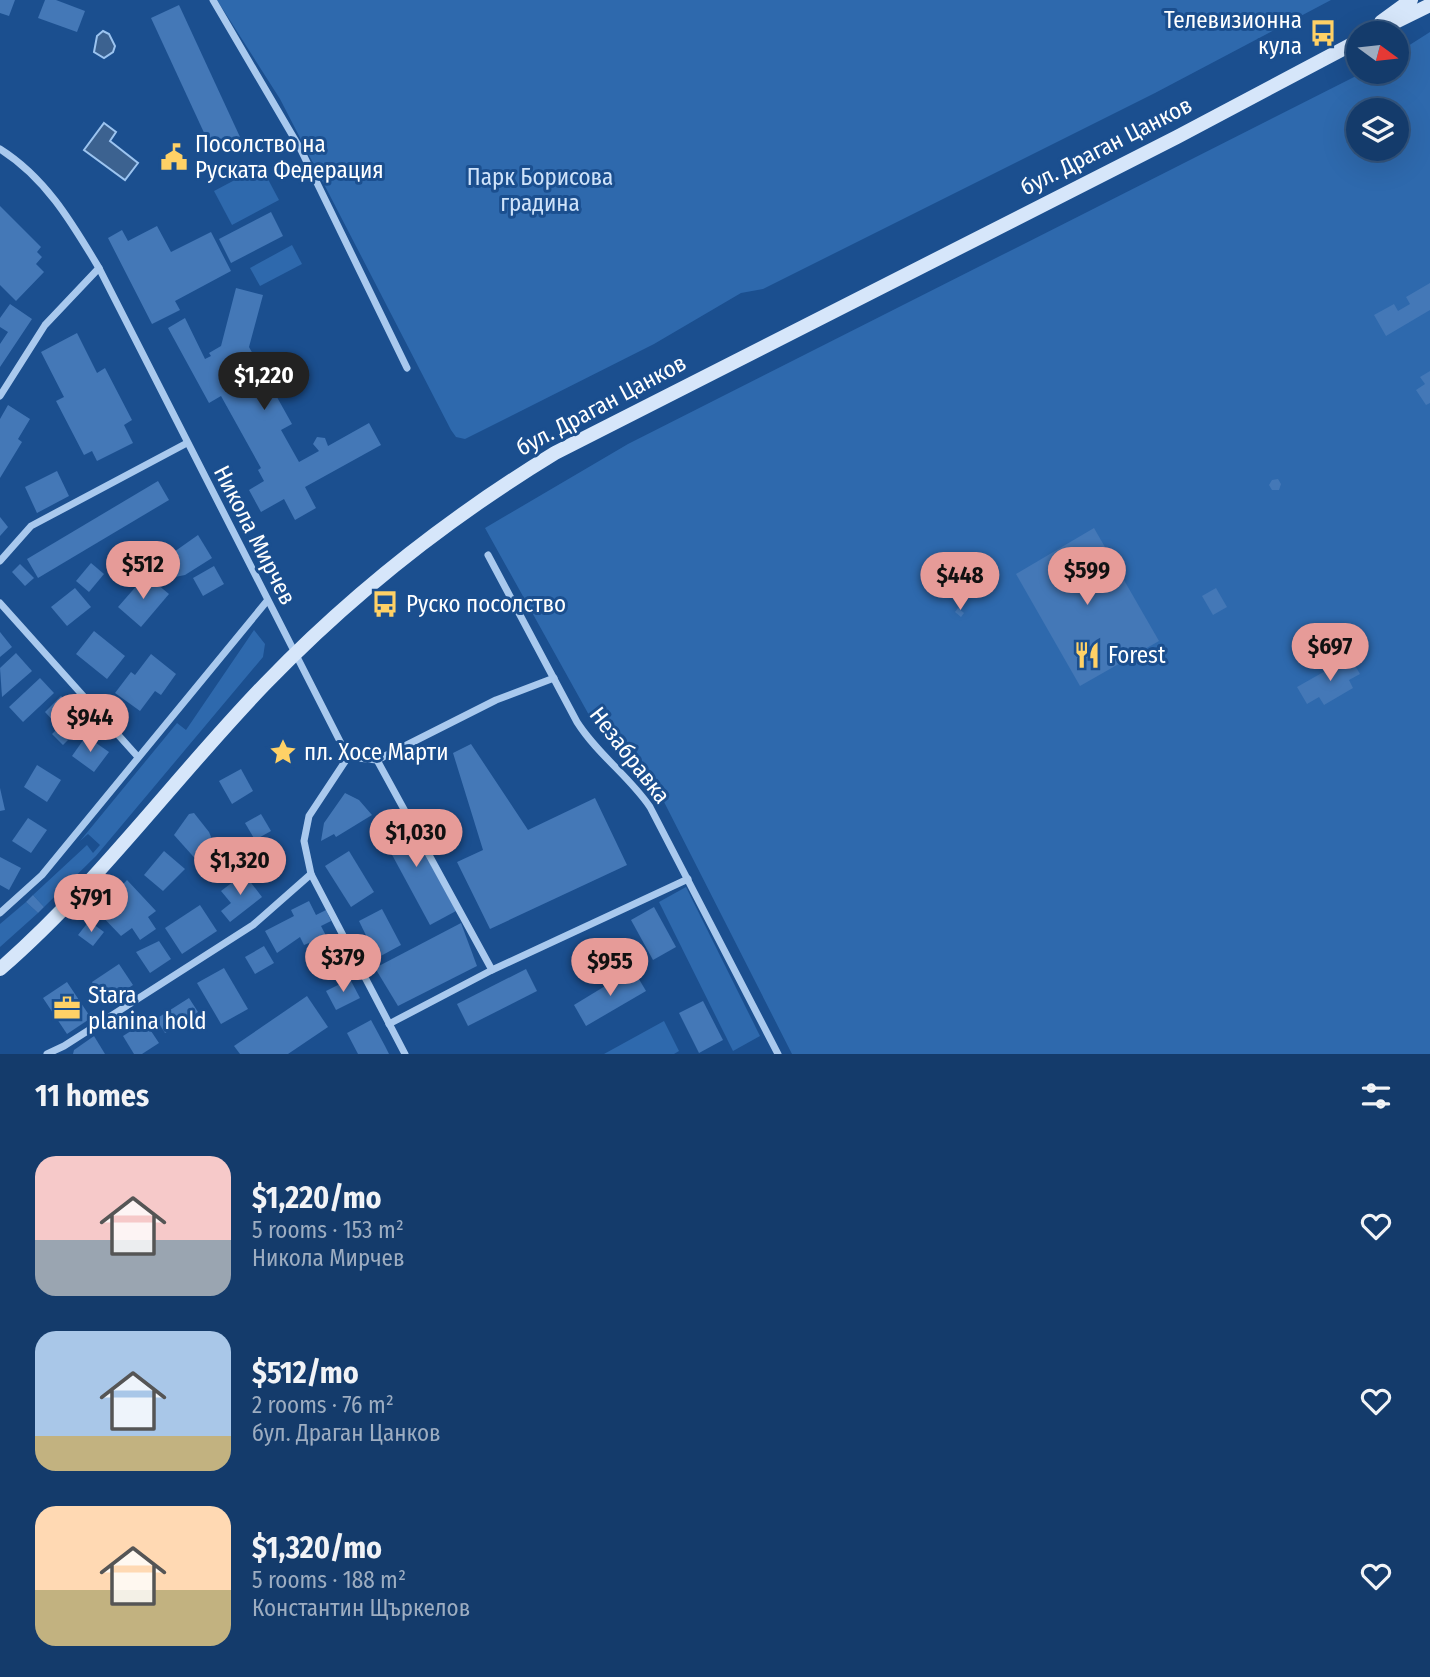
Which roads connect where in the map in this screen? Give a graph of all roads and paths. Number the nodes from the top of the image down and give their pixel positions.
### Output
1 (213, 0) edge
2 (1411, 0) edge
3 (1430, 5) edge
4 (1382, 21) edge
5 (1397, 21) edge
6 (1346, 46) edge
7 (0, 149) edge
8 (99, 268) junction
9 (407, 368) dead end
10 (0, 396) edge
11 (187, 443) junction
12 (488, 555) dead end
13 (0, 561) edge
14 (267, 601) junction
15 (0, 603) edge
16 (294, 655) junction
17 (554, 678) junction
18 (138, 757) junction
19 (348, 757) junction
20 (377, 760) junction
21 (311, 874) junction
22 (688, 879) junction
23 (0, 913) edge
24 (0, 969) edge
25 (492, 970) junction
26 (389, 1024) junction
27 (66, 1050) edge
28 (47, 1054) edge
29 (405, 1054) edge
30 (778, 1054) edge

1 - 9 street
2 - 4 main road
3 - 5 main road
6 - 16 main road, бул. Драган Цанков
7 - 8 street, Никола Мирчев
8 - 10 street
8 - 11 street, Никола Мирчев
11 - 13 street
11 - 14 street, Никола Мирчев
12 - 17 street, Незабравка
14 - 16 street, Никола Мирчев
14 - 18 street
15 - 18 street
16 - 19 street, Никола Мирчев
16 - 24 main road, бул. Драган Цанков
17 - 20 street
17 - 22 street, Незабравка
18 - 23 street
19 - 20 street
19 - 21 street
20 - 25 street
21 - 26 street
21 - 27 street
22 - 25 street
22 - 30 street, Незабравка
25 - 26 street
26 - 29 street
27 - 28 street

